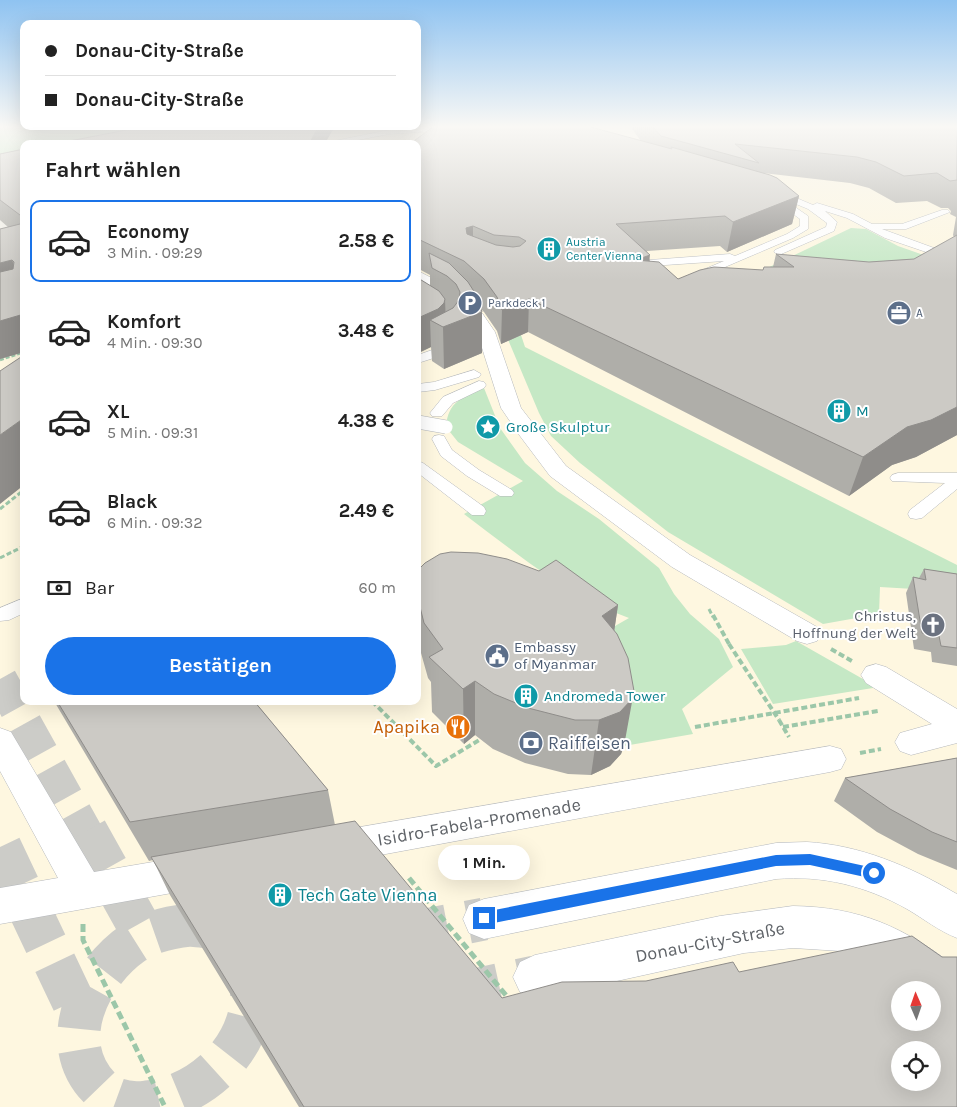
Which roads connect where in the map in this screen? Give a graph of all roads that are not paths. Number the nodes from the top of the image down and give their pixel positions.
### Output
1 (807, 204) junction
2 (945, 212) edge
3 (870, 226) junction
4 (930, 250) edge
5 (743, 256) junction
6 (768, 257) dead end
7 (630, 264) edge
8 (724, 275) edge
9 (689, 280) edge
10 (421, 282) edge
11 (706, 283) edge
12 (453, 333) edge
13 (421, 358) edge
14 (421, 388) edge
15 (437, 413) dead end
16 (421, 423) edge
17 (421, 468) edge
18 (898, 478) dead end
19 (957, 480) edge
20 (506, 493) dead end
21 (478, 511) dead end
22 (916, 514) dead end
23 (20, 608) edge
24 (2, 615) dead end
25 (807, 634) road end
26 (872, 686) road end
27 (957, 724) edge
28 (957, 730) edge
29 (0, 741) edge
30 (911, 742) road end
31 (830, 759) road end
32 (309, 852) edge
33 (222, 867) edge
34 (85, 891) junction
35 (0, 906) edge
36 (484, 918) tunnel mouth
37 (957, 918) edge
38 (526, 992) tunnel mouth
39 (957, 996) edge

1 - 3 lane
1 - 5 lane
1 - 6 lane
2 - 3 lane
3 - 4 lane
5 - 7 lane
5 - 9 lane
8 - 11 lane
10 - 25 street
12 - 13 lane
14 - 15 lane
16 - 20 lane, bridge
17 - 21 lane
18 - 19 lane
19 - 22 lane
23 - 24 lane
26 - 27 street
28 - 30 street
29 - 34 street
31 - 32 street, Isidro-Fabela-Promenade
33 - 34 street
34 - 35 street
36 - 37 main road
38 - 39 main road, Donau-City-Straße

